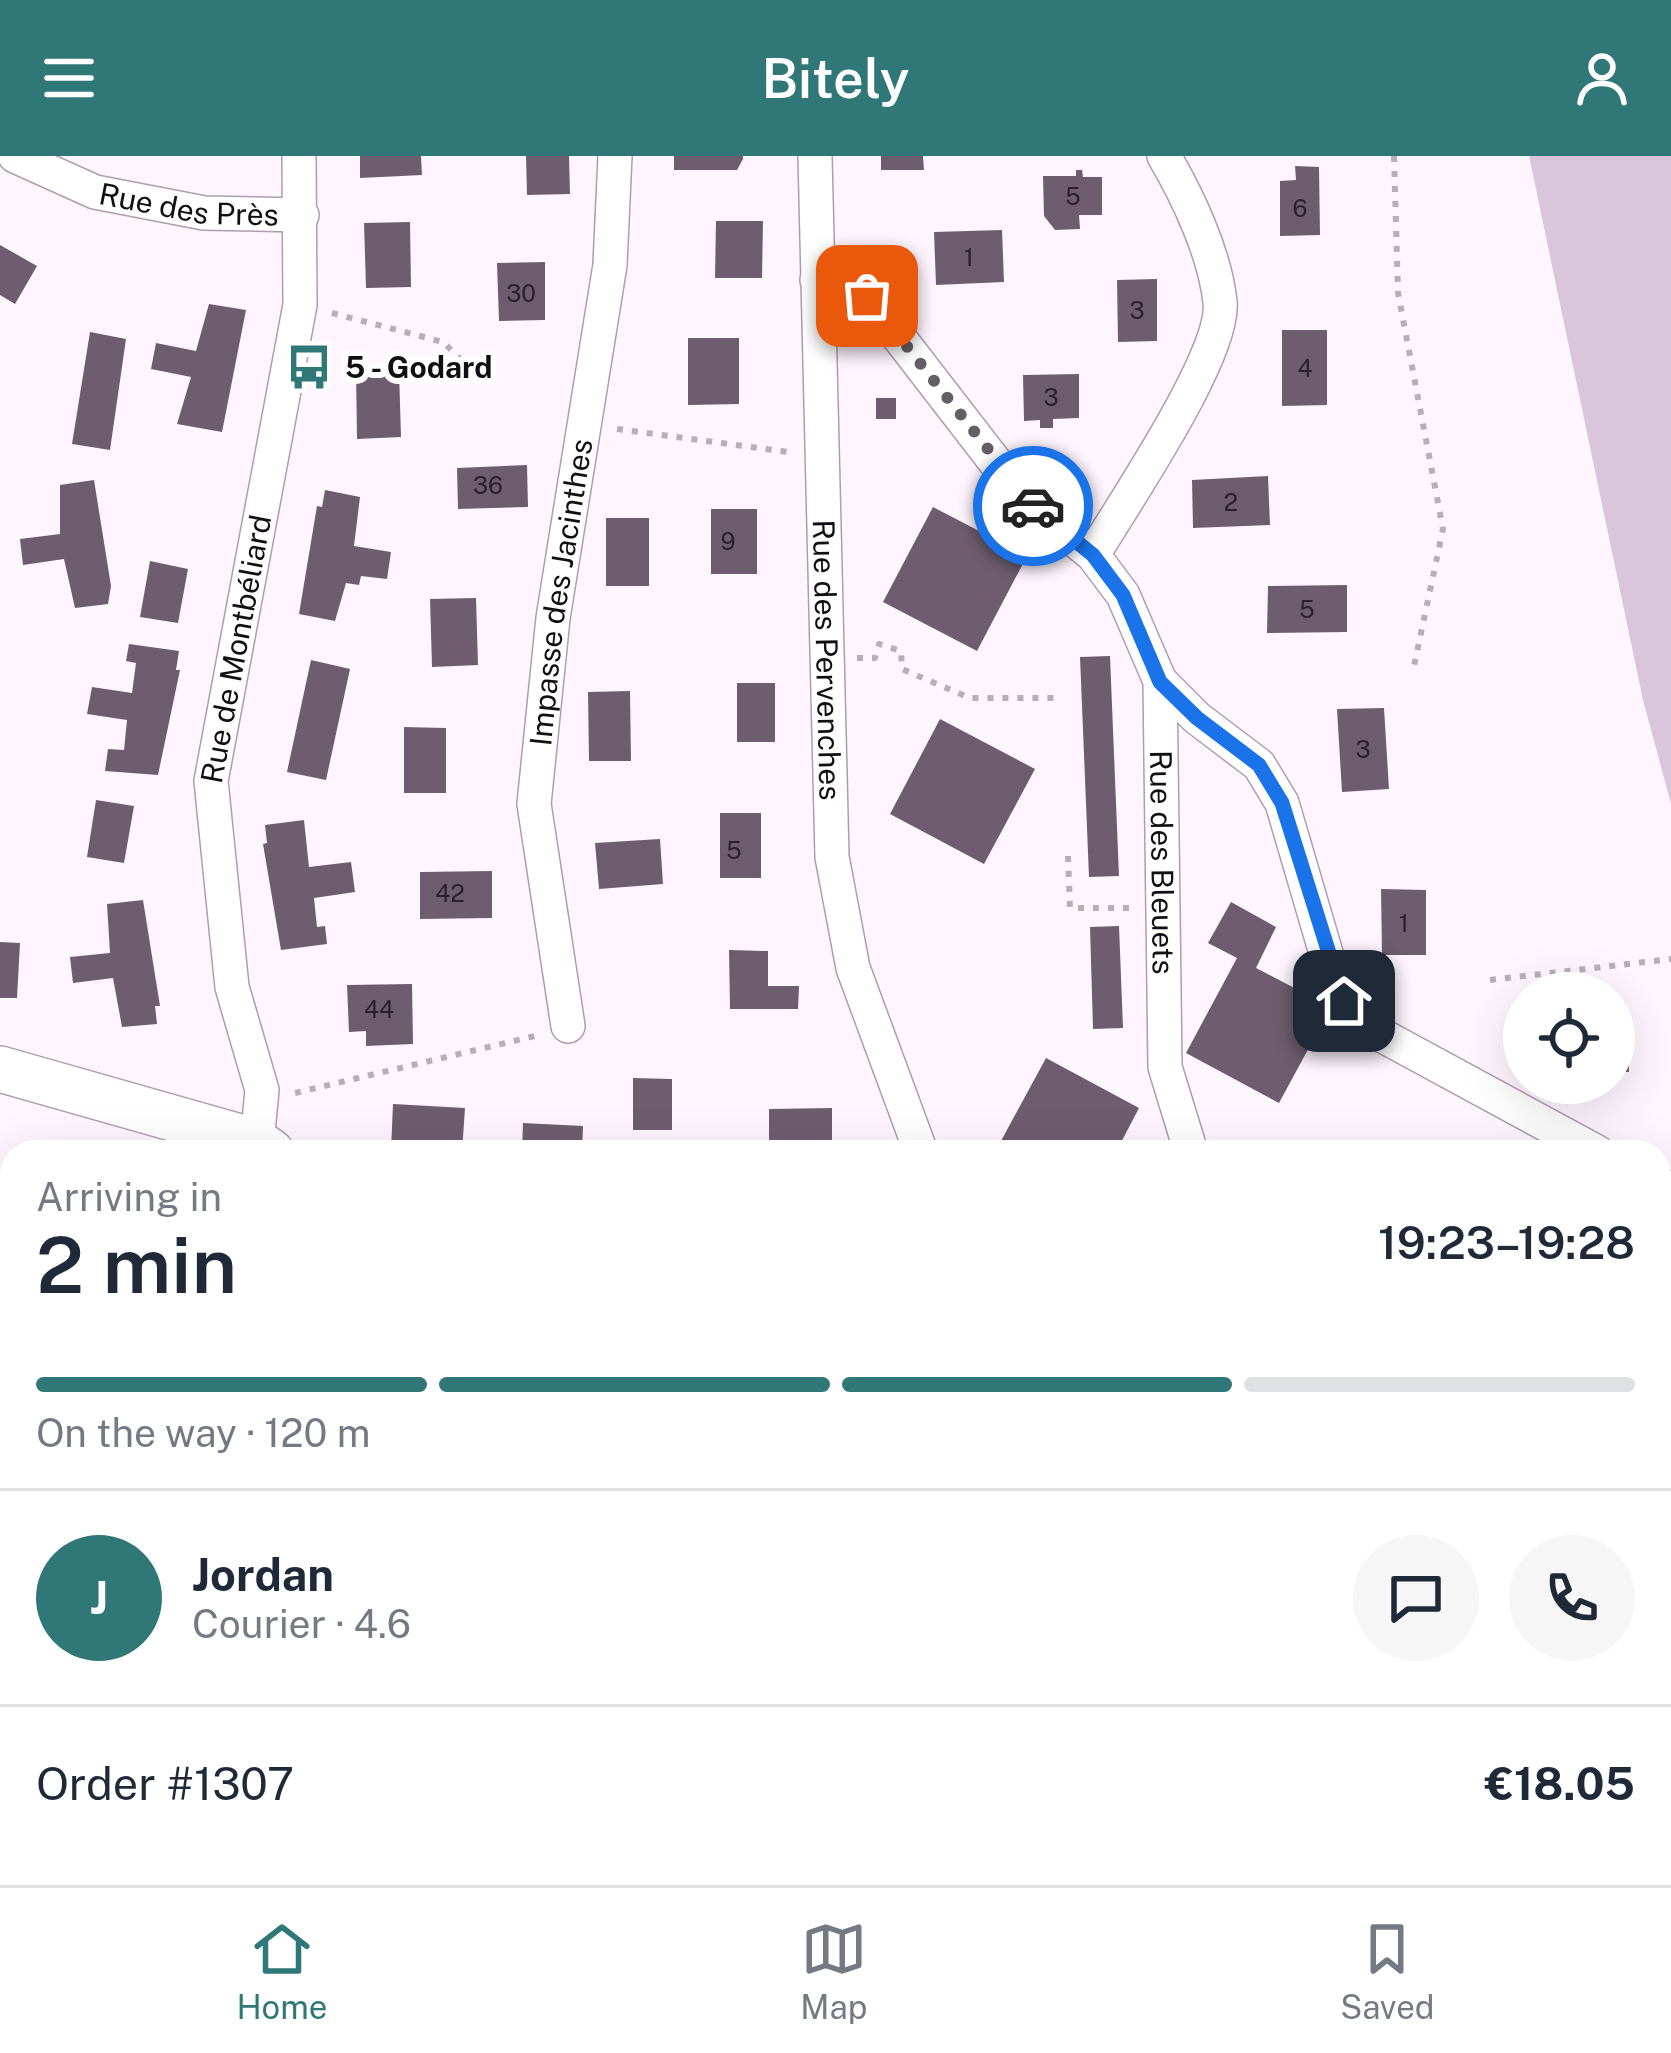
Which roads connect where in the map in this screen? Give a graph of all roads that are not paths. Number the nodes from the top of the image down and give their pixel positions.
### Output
1 (15, 156) edge
2 (299, 156) edge
3 (615, 156) edge
4 (815, 156) edge
5 (1164, 156) edge
6 (302, 215) junction
7 (817, 280) junction
8 (1093, 555) junction
9 (1160, 682) junction
10 (568, 1026) road end
11 (0, 1069) edge
12 (240, 1140) edge
13 (264, 1140) edge
14 (917, 1140) edge
15 (1188, 1140) edge
16 (1575, 1140) edge

1 - 6 street, Rue des Près
2 - 6 street, Rue de Montbéliard
3 - 10 street, Impasse des Jacinthes
4 - 7 street, Rue des Pervenches
5 - 8 street
6 - 13 street, Rue de Montbéliard
7 - 8 street, Rue des Bleuets
7 - 14 street, Rue des Pervenches
8 - 9 street, Rue des Bleuets
9 - 15 street, Rue des Bleuets
9 - 16 street
11 - 12 street

